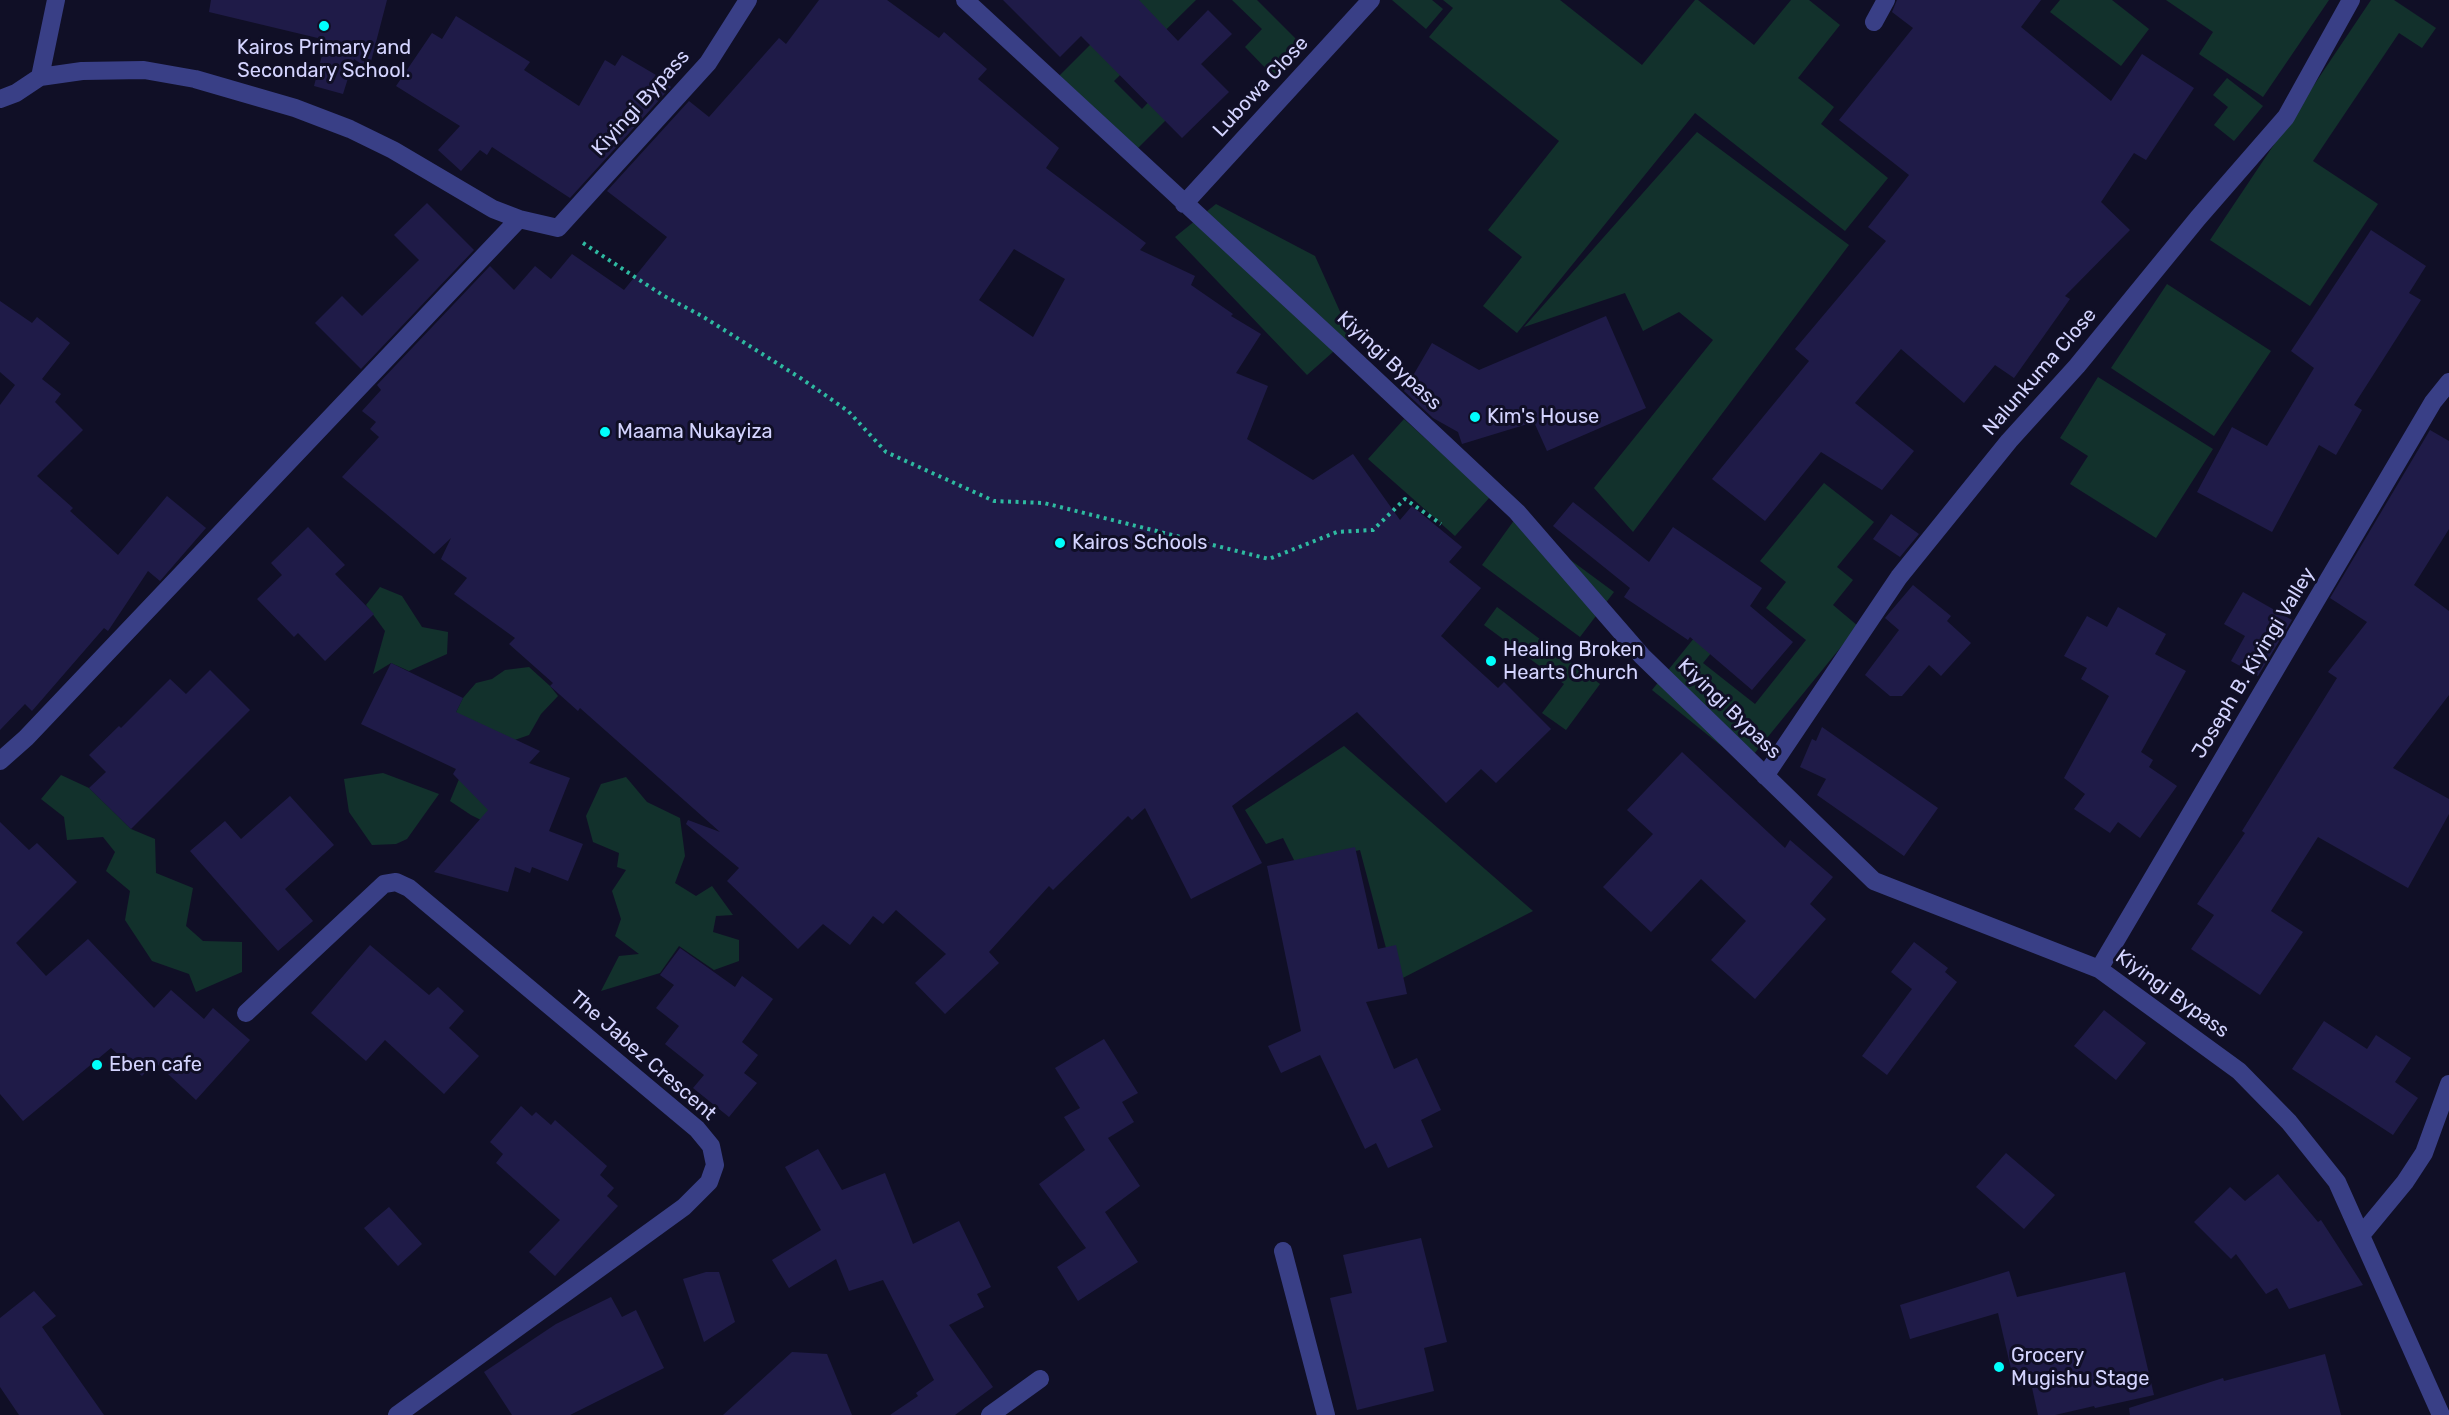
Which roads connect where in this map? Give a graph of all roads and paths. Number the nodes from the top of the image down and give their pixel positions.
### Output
1 (56, 0) edge
2 (748, 0) edge
3 (964, 0) edge
4 (1371, 0) edge
5 (1886, 0) edge
6 (2351, 0) edge
7 (1874, 22) dead end
8 (40, 77) junction
9 (0, 99) edge
10 (1184, 204) junction
11 (519, 219) junction
12 (558, 228) junction
13 (2449, 382) edge
14 (1441, 524) dead end
15 (0, 760) edge
16 (1765, 776) junction
17 (2099, 969) junction
18 (246, 1013) dead end
19 (2449, 1084) edge
20 (2362, 1234) junction
21 (1283, 1251) dead end
22 (1040, 1379) dead end
23 (397, 1415) edge
24 (990, 1415) edge
25 (1326, 1415) edge
26 (2441, 1415) edge

1 - 8 street
2 - 12 street, Kiyingi Bypass
3 - 10 street, Kiyingi Bypass
4 - 10 street, Lubowa Close
5 - 7 street
6 - 16 street, Nalunkuma Close
8 - 9 street
8 - 11 street
10 - 16 street, Kiyingi Bypass
11 - 12 street
11 - 15 street
12 - 14 path
13 - 17 street, Joseph B. Kiyingi Valley
16 - 17 street, Kiyingi Bypass
17 - 20 street, Kiyingi Bypass
18 - 23 street, The Jabez Crescent
19 - 20 street
20 - 26 street, Kiyingi Bypass
21 - 25 street
22 - 24 street

